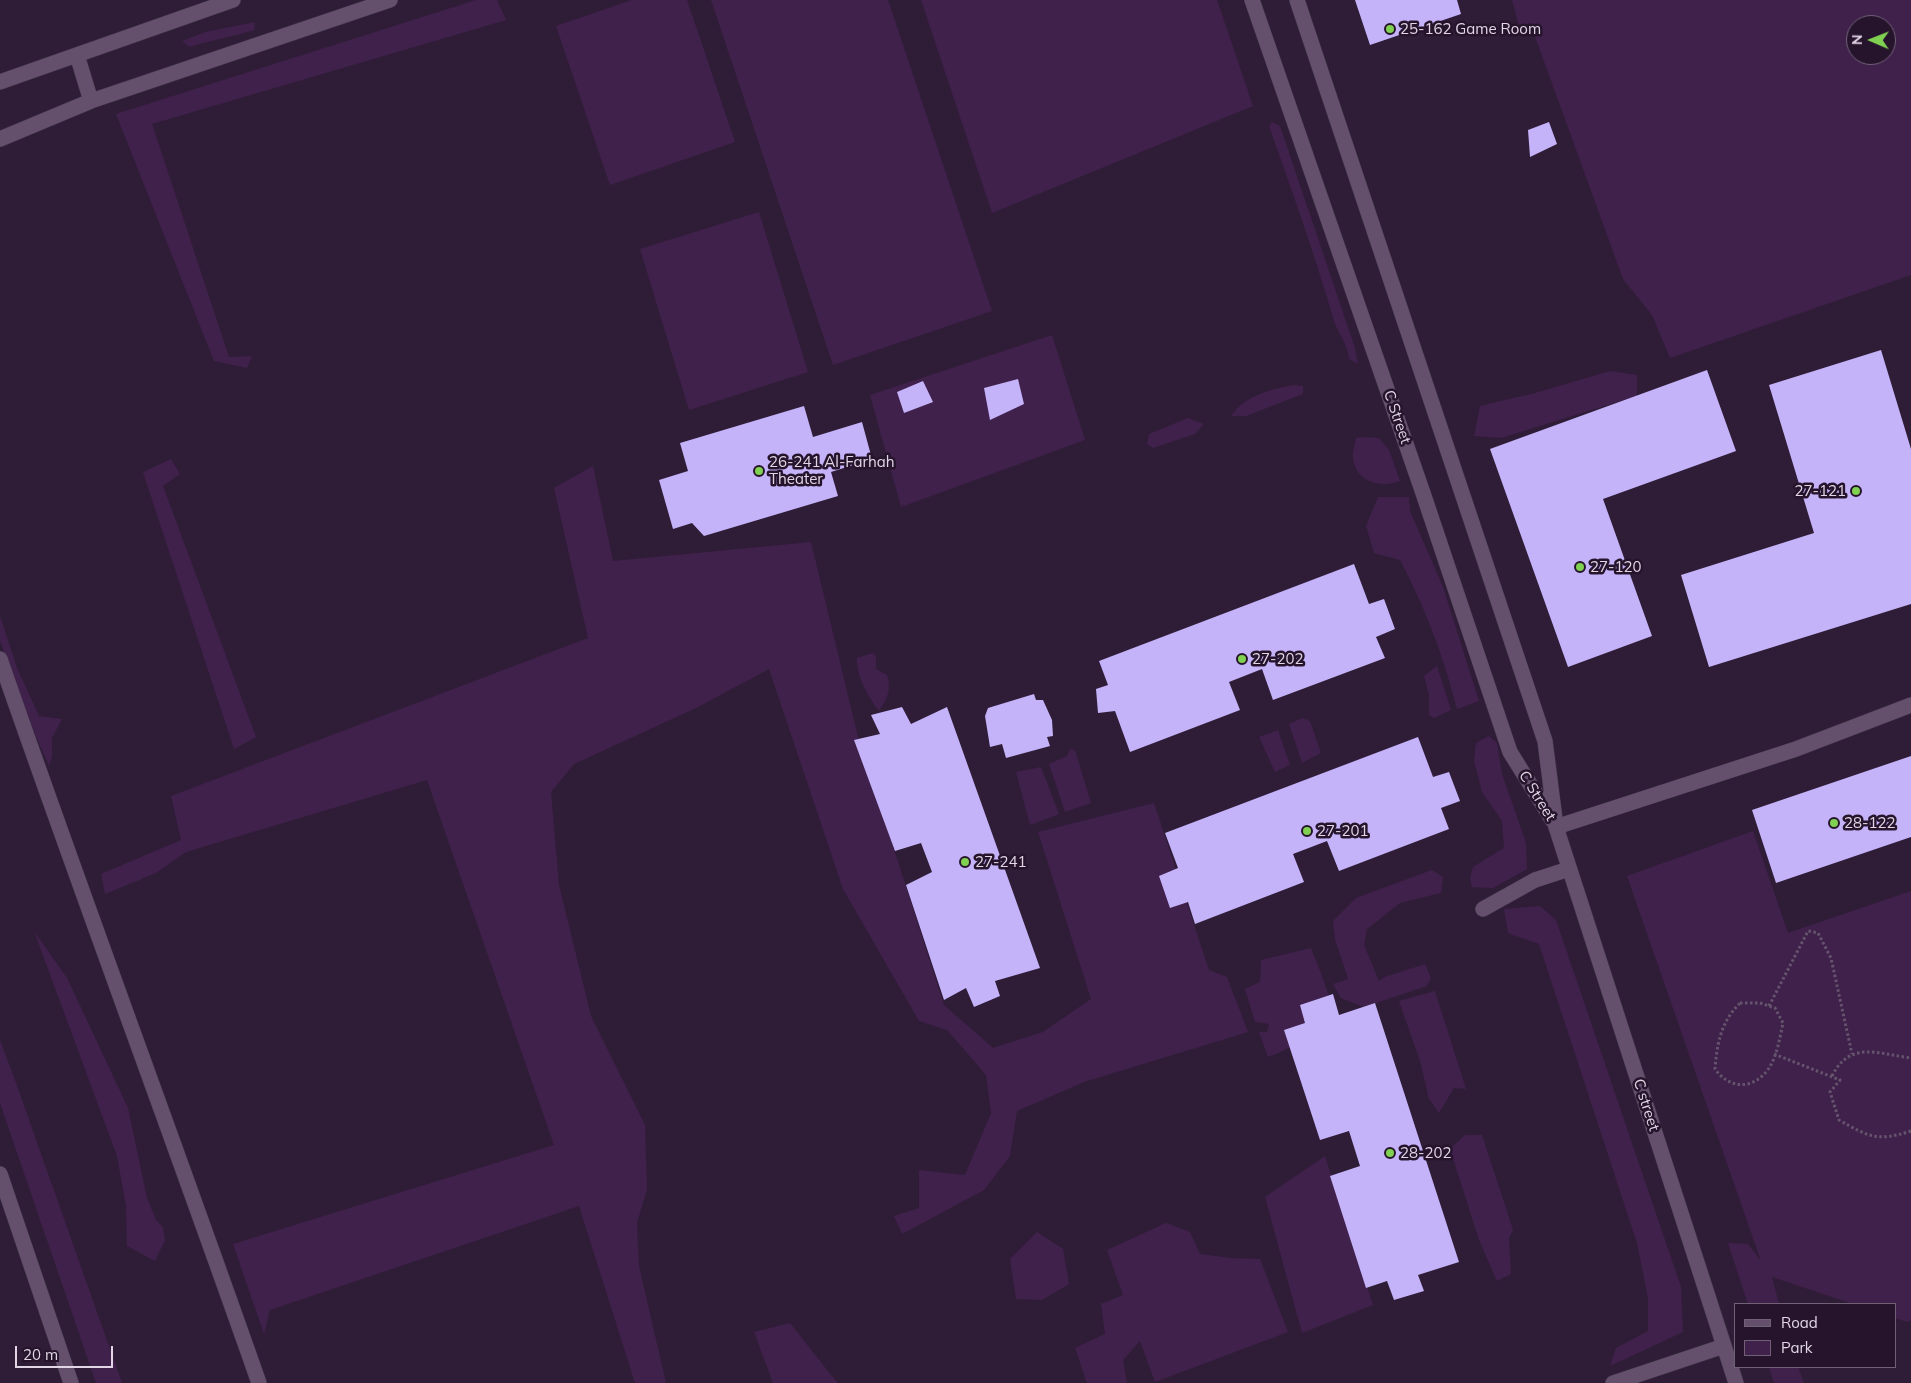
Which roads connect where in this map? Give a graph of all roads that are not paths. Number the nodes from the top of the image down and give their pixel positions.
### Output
1 (233, 0) edge
2 (390, 0) edge
3 (1252, 0) edge
4 (1297, 0) edge
5 (77, 55) junction
6 (0, 82) edge
7 (91, 101) junction
8 (0, 139) edge
9 (0, 659) edge
10 (1911, 705) edge
11 (1556, 826) junction
12 (1569, 869) junction
13 (1483, 909) dead end
14 (0, 1174) edge
15 (1724, 1346) junction
16 (71, 1383) edge
17 (259, 1383) edge
18 (1613, 1383) edge
19 (1736, 1383) edge

1 - 5 street
2 - 7 street
3 - 11 street, C Street
4 - 11 street, C Street
5 - 6 street
5 - 7 street
7 - 8 street
9 - 17 street
10 - 11 street, C Street
11 - 12 street, C street
12 - 13 street
12 - 15 street, C street
14 - 16 street
15 - 18 street
15 - 19 street, C street

